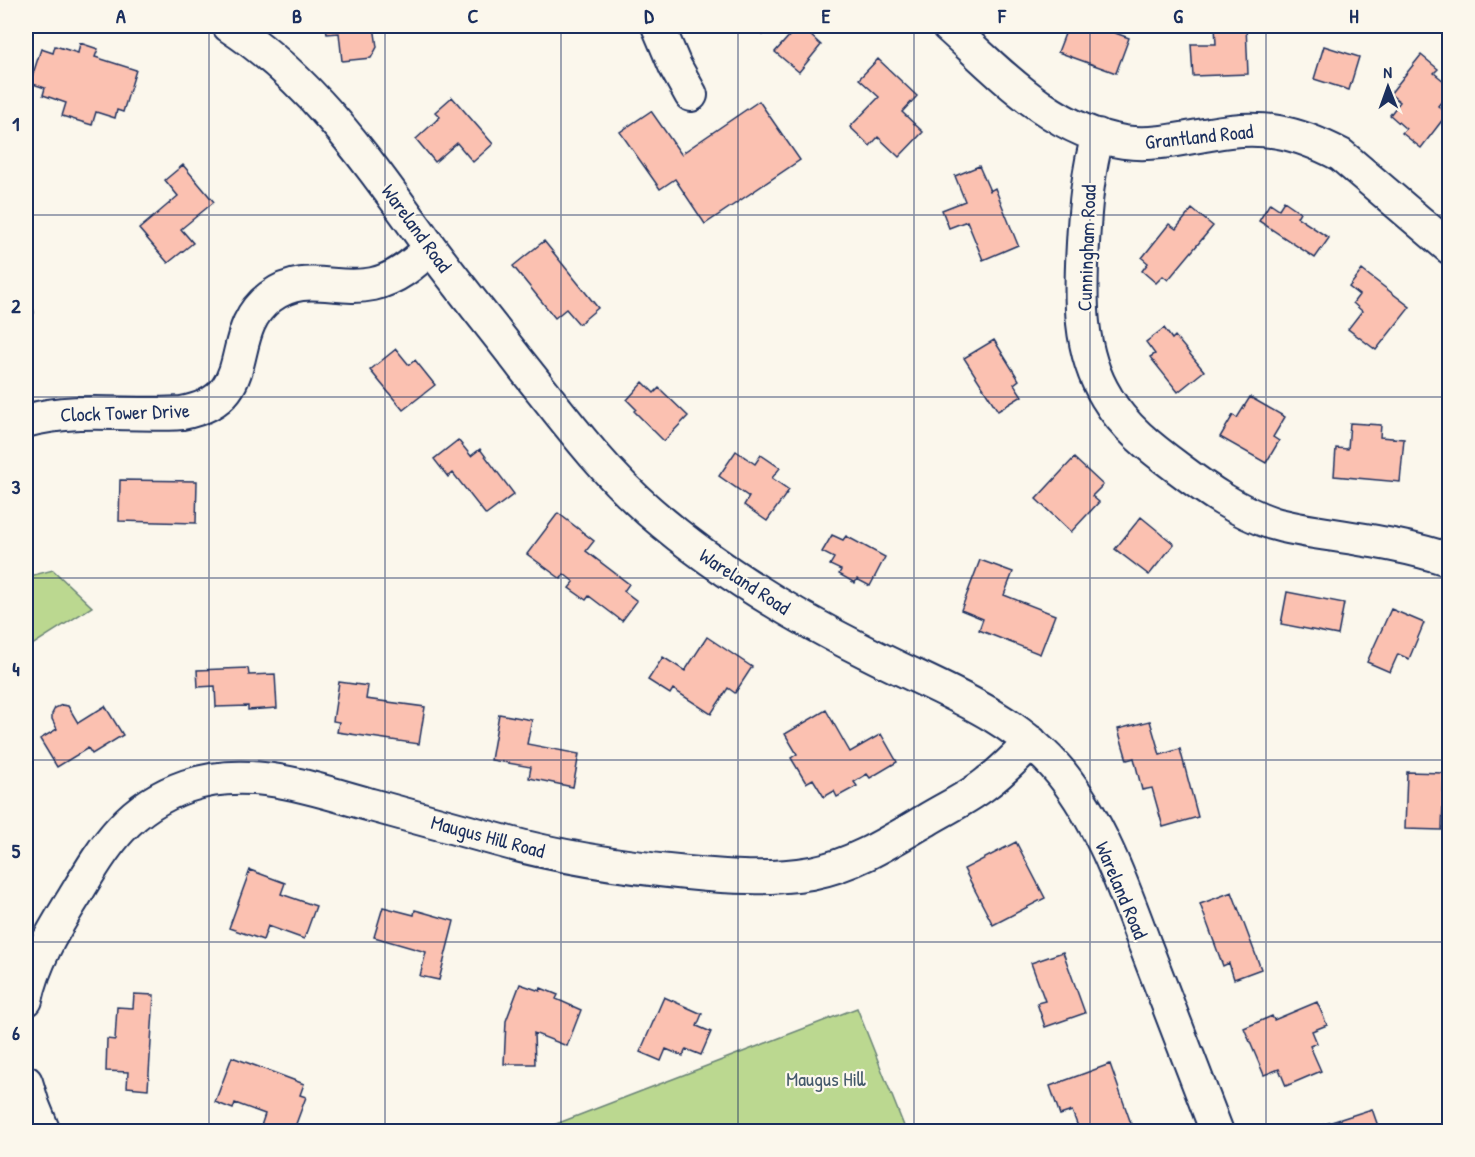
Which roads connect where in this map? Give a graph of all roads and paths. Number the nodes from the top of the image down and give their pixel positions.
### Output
1 (229, 26) edge
2 (658, 26) edge
3 (948, 26) edge
4 (691, 95) dead end
5 (1098, 135) junction
6 (430, 248) junction
7 (1449, 248) edge
8 (26, 422) edge
9 (1449, 561) edge
10 (1031, 742) junction
11 (26, 1000) edge
12 (26, 1082) edge
13 (44, 1131) edge
14 (1216, 1131) edge

1 - 6 street, Wareland Road
2 - 4 street
3 - 5 street, Grantland Road
5 - 7 street, Grantland Road
5 - 9 street, Cunningham Road
6 - 8 street, Clock Tower Drive
6 - 10 street, Wareland Road
10 - 11 street, Maugus Hill Road
10 - 14 street, Wareland Road
12 - 13 street

